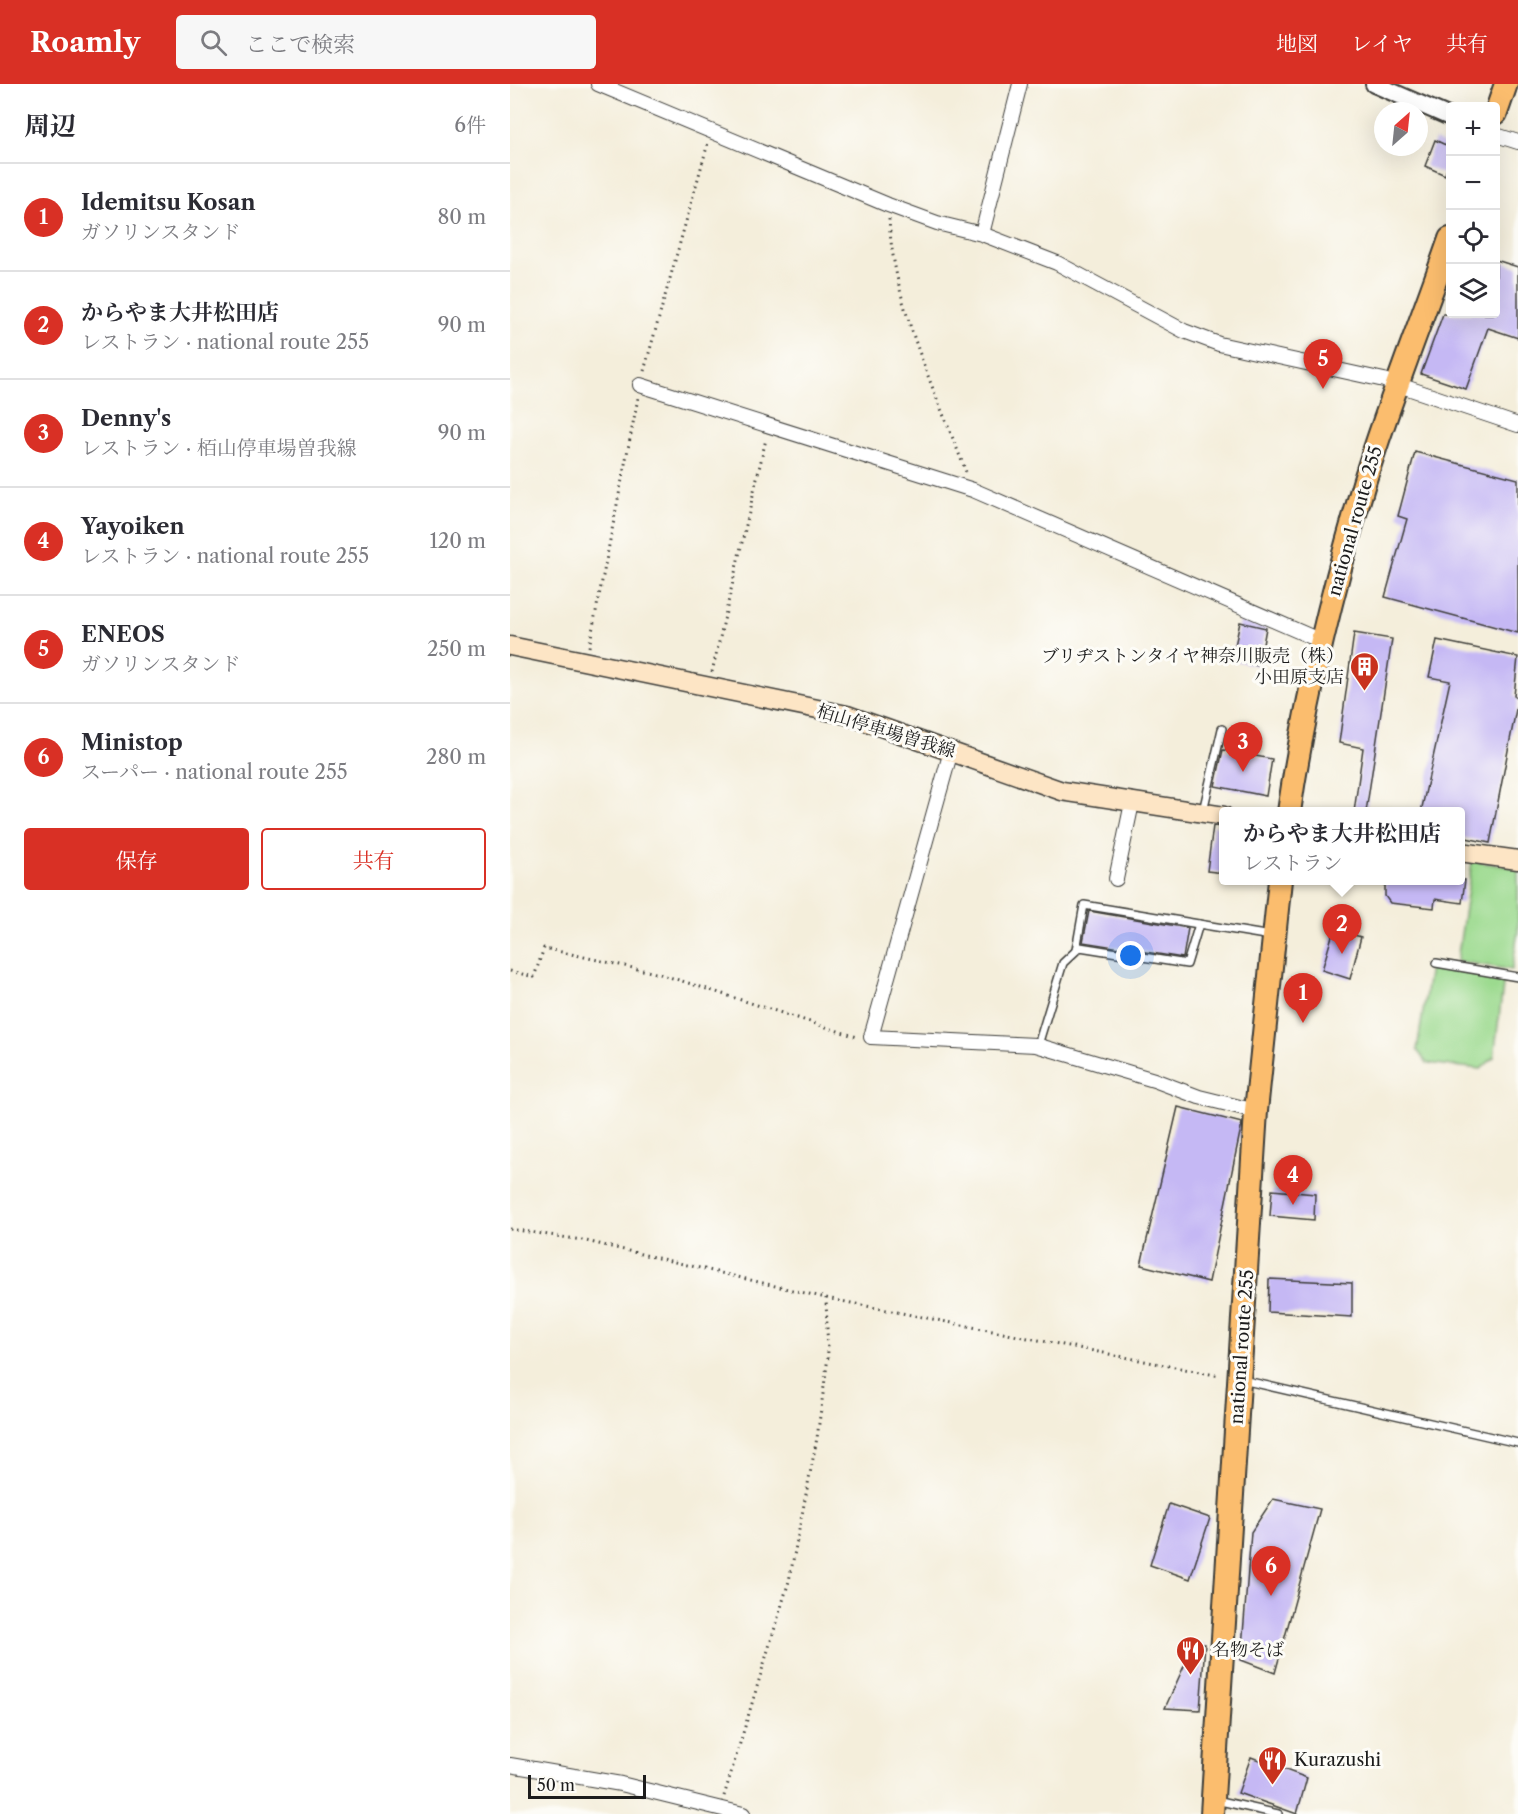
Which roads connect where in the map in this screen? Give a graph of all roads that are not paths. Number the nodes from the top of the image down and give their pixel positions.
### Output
1 (1020, 84) edge
2 (1374, 84) edge
3 (1506, 84) edge
4 (606, 85) edge
5 (1500, 102) edge
6 (1446, 115) edge
7 (1500, 136) edge
8 (1518, 141) edge
9 (982, 234) junction
10 (1446, 250) edge
11 (1399, 384) junction
12 (640, 386) dead end
13 (1518, 425) edge
14 (1321, 642) junction
15 (510, 646) edge
16 (1222, 729) dead end
17 (951, 751) junction
18 (1131, 803) junction
19 (1289, 807) edge
20 (1203, 813) junction
21 (1219, 815) edge
22 (1465, 853) edge
23 (1518, 860) edge
24 (1116, 879) dead end
25 (1279, 885) edge
26 (1199, 924) junction
27 (1274, 937) junction
28 (1078, 949) junction
29 (1436, 963) dead end
30 (1518, 977) edge
31 (1038, 1045) junction
32 (1256, 1111) junction
33 (1240, 1379) junction
34 (1518, 1443) edge
35 (510, 1765) edge
36 (1212, 1807) edge
37 (743, 1814) edge
38 (1278, 1814) edge

1 - 9 street
2 - 6 street
3 - 5 highway
4 - 9 street
7 - 8 street
9 - 11 street
10 - 11 highway, national route 255
11 - 13 street
11 - 14 highway, national route 255
12 - 14 street
14 - 19 highway, national route 255
15 - 17 main road, 栢山停車場曽我線
16 - 20 lane
17 - 18 main road, 栢山停車場曽我線
17 - 31 street
18 - 20 main road, 栢山停車場曽我線
18 - 24 street
20 - 21 main road, 栢山停車場曽我線
22 - 23 main road
25 - 27 highway, national route 255
26 - 27 lane
26 - 28 lane
26 - 28 lane
27 - 32 highway, national route 255
28 - 31 lane
29 - 30 lane
31 - 32 street
32 - 33 highway, national route 255
33 - 34 lane
33 - 36 highway, national route 255
35 - 37 street
36 - 38 lane

